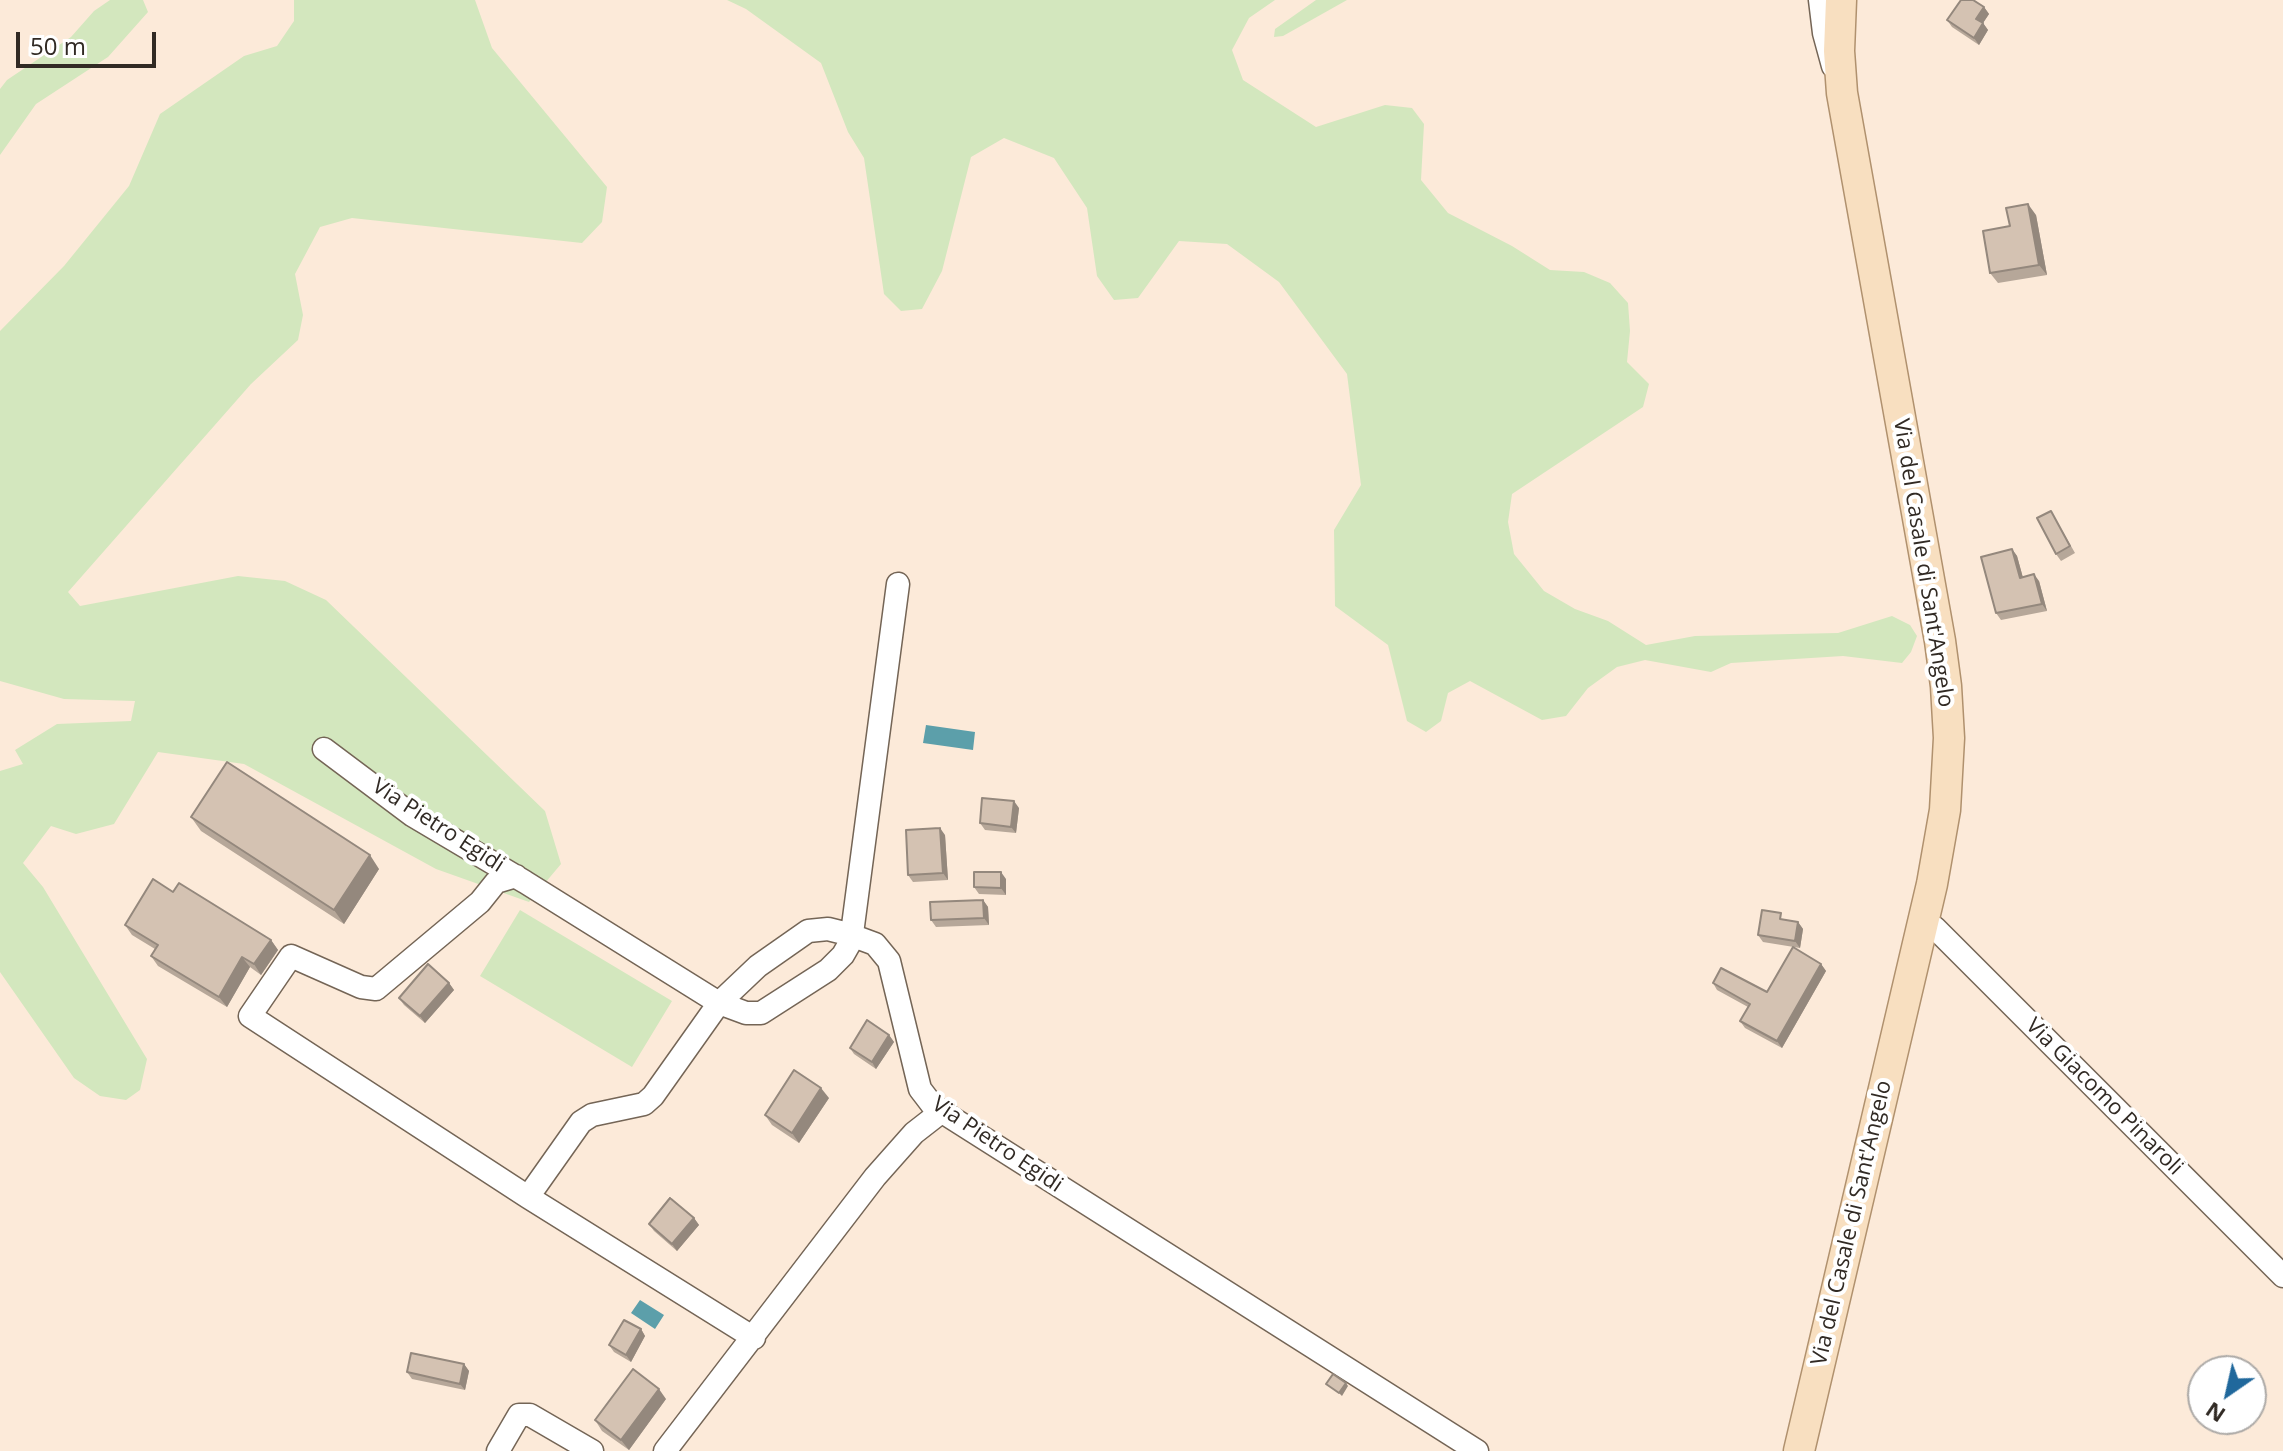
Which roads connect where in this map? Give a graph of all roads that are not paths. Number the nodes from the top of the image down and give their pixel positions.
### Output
1 (1820, 0) edge
2 (1841, 0) edge
3 (1842, 93) junction
4 (898, 584) dead end
5 (324, 749) dead end
6 (516, 876) junction
7 (1922, 924) junction
8 (853, 935) junction
9 (719, 1003) junction
10 (941, 1112) junction
11 (528, 1197) junction
12 (2283, 1276) edge
13 (754, 1338) junction
14 (498, 1451) edge
15 (592, 1451) edge
16 (665, 1451) edge
17 (1477, 1451) edge
18 (1799, 1451) edge

1 - 3 street
2 - 3 main road, Via del Casale di Sant'Angelo
3 - 7 main road, Via del Casale di Sant'Angelo
4 - 8 street
5 - 6 street, Via Pietro Egidi
6 - 9 street, Via Pietro Egidi
6 - 11 street
7 - 12 street, Via Giacomo Pinaroli
7 - 18 main road, Via del Casale di Sant'Angelo
8 - 9 street, Via Pietro Egidi
8 - 9 street
8 - 10 street, Via Pietro Egidi
9 - 11 street
10 - 13 street
10 - 17 street, Via Pietro Egidi
11 - 13 street
13 - 16 street
14 - 15 street

